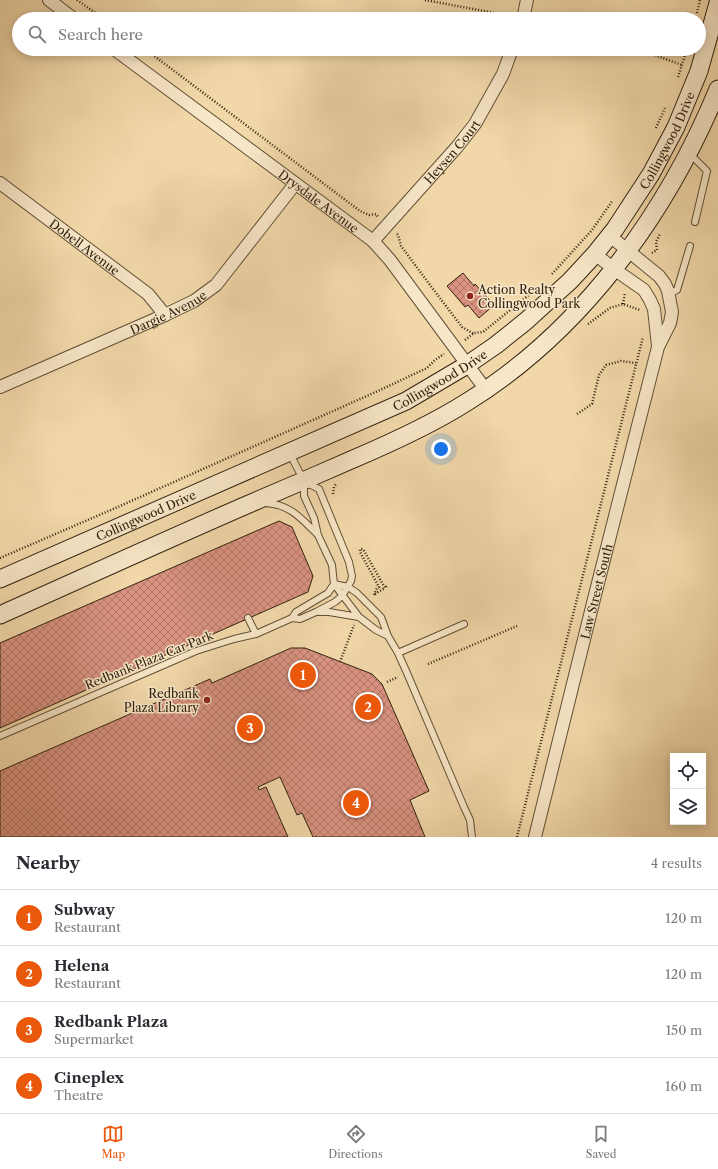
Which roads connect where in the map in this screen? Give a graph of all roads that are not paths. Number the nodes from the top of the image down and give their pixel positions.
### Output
1 (49, 0) edge
2 (527, 0) edge
3 (718, 3) edge
4 (65, 12) edge
5 (525, 12) edge
6 (706, 46) edge
7 (123, 56) edge
8 (509, 56) edge
9 (703, 56) edge
10 (718, 90) edge
11 (689, 153) junction
12 (0, 183) edge
13 (295, 184) junction
14 (695, 222) dead end
15 (610, 236) junction
16 (373, 241) junction
17 (690, 246) dead end
18 (628, 250) junction
19 (595, 254) junction
20 (614, 269) junction
21 (669, 294) junction
22 (165, 315) junction
23 (658, 347) junction
24 (467, 365) junction
25 (0, 387) edge
26 (486, 390) junction
27 (289, 452) junction
28 (304, 481) junction
29 (249, 504) junction
30 (318, 535) junction
31 (0, 579) edge
32 (334, 584) junction
33 (348, 587) junction
34 (342, 596) junction
35 (316, 612) junction
36 (0, 615) edge
37 (248, 618) dead end
38 (292, 618) junction
39 (357, 620) junction
40 (464, 624) dead end
41 (256, 634) junction
42 (388, 636) junction
43 (398, 653) junction
44 (26, 716) dead end
45 (29, 723) junction
46 (0, 736) edge
47 (472, 837) edge
48 (535, 837) edge

1 - 4 street
2 - 5 street
3 - 6 main road, Collingwood Drive
7 - 13 street, Drysdale Avenue
8 - 16 street, Heysen Court
9 - 15 main road, Collingwood Drive
10 - 11 main road, Collingwood Drive
11 - 14 lane
11 - 18 main road, Collingwood Drive
12 - 22 street, Dobell Avenue
13 - 16 street, Drysdale Avenue
13 - 22 street, Dargie Avenue
15 - 18 street, Law Street South
15 - 19 main road, Collingwood Drive
16 - 24 street, Drysdale Avenue
17 - 21 lane
18 - 20 main road, Collingwood Drive
18 - 21 street, Law Street South
19 - 20 street, Law Street South
19 - 24 main road, Collingwood Drive
20 - 23 street, Law Street South
20 - 26 main road, Collingwood Drive
21 - 23 street, Law Street South
22 - 25 street, Dargie Avenue
23 - 48 street, Law Street South
24 - 26 street, Drysdale Avenue
24 - 27 main road, Collingwood Drive
26 - 28 main road, Collingwood Drive
27 - 28 lane
27 - 31 main road, Collingwood Drive
28 - 29 main road, Collingwood Drive
28 - 30 lane
28 - 33 lane, Redbank Plaza Car Park
29 - 30 lane
29 - 36 main road, Collingwood Drive
30 - 32 lane
32 - 33 lane
32 - 34 lane
32 - 38 lane
33 - 34 lane, Redbank Plaza Car Park
33 - 42 lane
34 - 35 lane, Redbank Plaza Car Park
34 - 39 lane
35 - 38 lane, Redbank Plaza Car Park
35 - 39 lane
37 - 41 lane
38 - 41 lane, Redbank Plaza Car Park
39 - 42 lane
40 - 43 lane
41 - 45 lane, Redbank Plaza Car Park
42 - 43 lane
43 - 47 lane
44 - 45 lane
45 - 46 lane, Redbank Plaza Car Park

